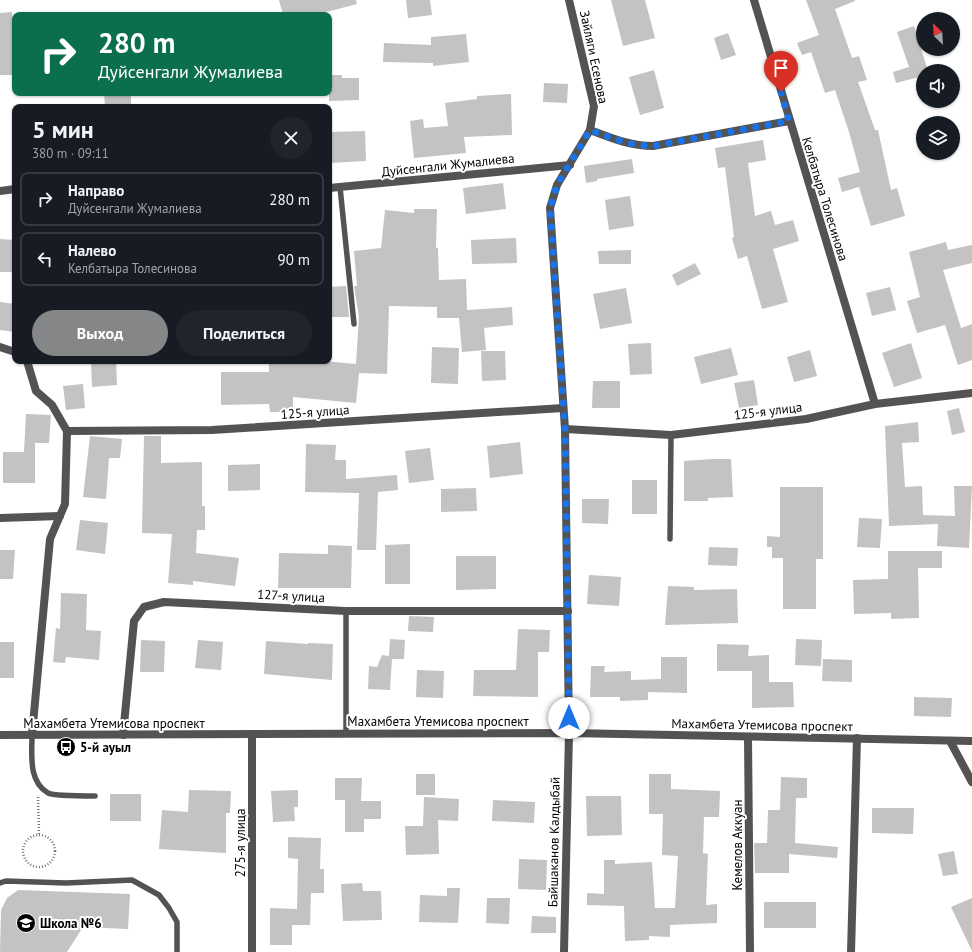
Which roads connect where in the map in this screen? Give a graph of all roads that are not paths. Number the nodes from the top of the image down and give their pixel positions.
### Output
1 (569, 0) edge
2 (754, 0) edge
3 (789, 121) junction
4 (590, 130) junction
5 (570, 165) junction
6 (340, 187) junction
7 (332, 188) edge
8 (12, 189) edge
9 (0, 191) edge
10 (354, 324) dead end
11 (0, 347) edge
12 (12, 351) edge
13 (28, 364) edge
14 (972, 393) edge
15 (875, 404) junction
16 (563, 408) junction
17 (565, 429) junction
18 (67, 431) junction
19 (671, 435) junction
20 (60, 516) junction
21 (0, 518) edge
22 (670, 539) dead end
23 (346, 611) junction
24 (568, 611) junction
25 (346, 733) junction
26 (569, 733) junction
27 (123, 734) junction
28 (252, 734) junction
29 (32, 735) junction
30 (0, 736) edge
31 (748, 737) junction
32 (856, 738) junction
33 (950, 741) junction
34 (972, 741) edge
35 (972, 782) edge
36 (95, 796) dead end
37 (0, 883) edge
38 (177, 952) edge
39 (252, 952) edge
40 (564, 952) edge
41 (750, 952) edge
42 (851, 952) edge

1 - 4 street, Зайляги Есенова
2 - 3 street, Келбатыра Толесинова
3 - 4 street
3 - 15 street, Келбатыра Толесинова
4 - 5 street, Зайляги Есенова
5 - 6 street, Дуйсенгали Жумалиева
5 - 16 street, Зайляги Есенова
6 - 7 street, Дуйсенгали Жумалиева
6 - 10 lane
8 - 9 street
11 - 12 street
13 - 18 street
14 - 15 street, 125-я улица
15 - 19 street, 125-я улица
16 - 17 street, Зайляги Есенова
16 - 18 street, 125-я улица
17 - 19 street, 125-я улица
17 - 24 street, Зайляги Есенова
18 - 20 street
19 - 22 lane
20 - 21 street
20 - 29 street
23 - 24 street, 127-я улица
23 - 25 lane
23 - 27 street, 127-я улица
24 - 26 street, Зайляги Есенова
25 - 26 street, Махамбета Утемисова проспект
25 - 28 street, Махамбета Утемисова проспект
26 - 31 street, Махамбета Утемисова проспект
26 - 40 street, Байшаканов Калдыбай
27 - 28 street, Махамбета Утемисова проспект
27 - 29 street, Махамбета Утемисова проспект
28 - 39 street, 275-я улица
29 - 30 street, Махамбета Утемисова проспект
29 - 36 lane
31 - 32 street, Махамбета Утемисова проспект
31 - 41 street, Кемелов Аккуан
32 - 33 street, Махамбета Утемисова проспект
32 - 42 street
33 - 34 street, Махамбета Утемисова проспект
33 - 35 street
37 - 38 lane

